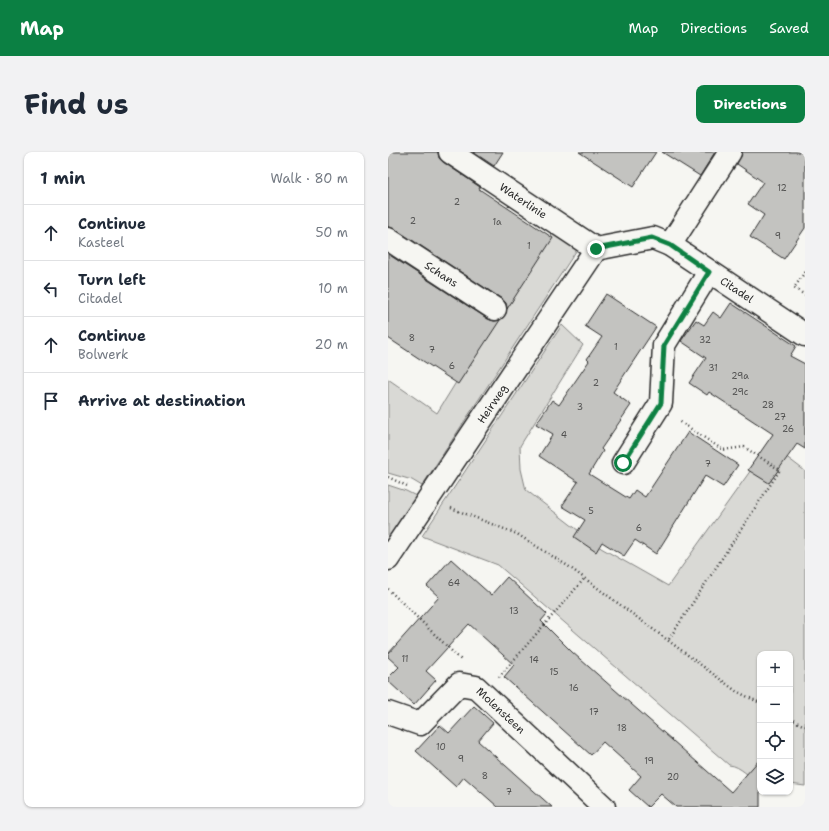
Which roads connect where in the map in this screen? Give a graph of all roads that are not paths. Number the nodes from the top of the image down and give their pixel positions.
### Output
1 (450, 152) edge
2 (730, 152) edge
3 (388, 239) edge
4 (670, 245) junction
5 (596, 249) junction
6 (709, 272) junction
7 (495, 309) dead end
8 (805, 335) edge
9 (623, 463) dead end
10 (388, 559) edge
11 (388, 713) edge
12 (604, 807) edge

1 - 5 street, Waterlinie
2 - 4 street
3 - 7 street, Schans
4 - 5 street, Citadel
4 - 6 street, Citadel
5 - 10 street, Heirweg
6 - 8 street, Citadel
6 - 9 street
11 - 12 street, Molensteen

